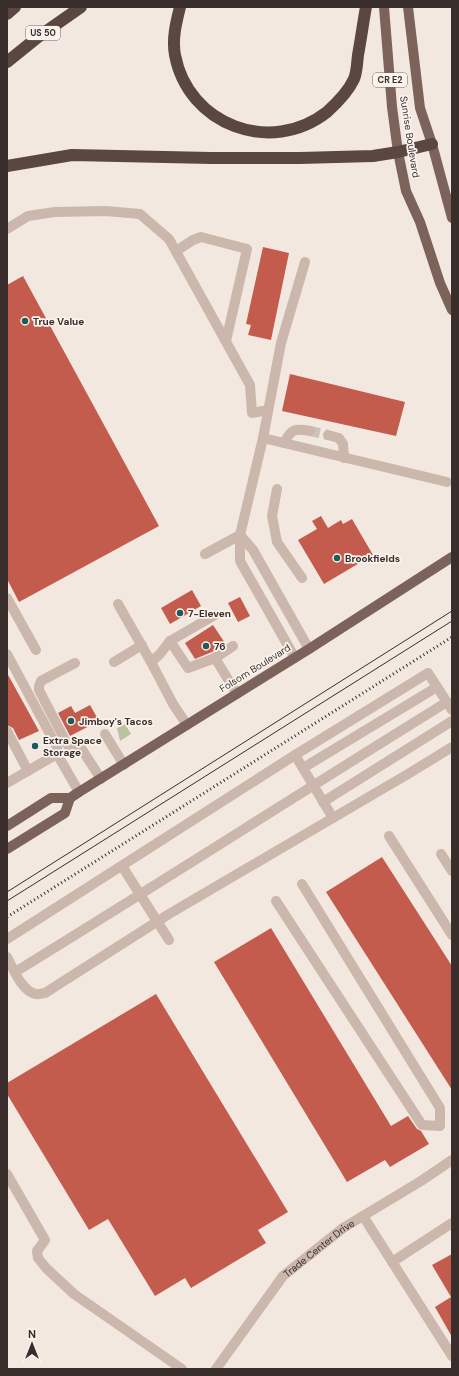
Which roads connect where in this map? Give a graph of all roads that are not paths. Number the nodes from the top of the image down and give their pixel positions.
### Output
1 (15, 7) edge
2 (81, 7) edge
3 (180, 7) edge
4 (366, 7) edge
5 (384, 7) edge
6 (408, 7) edge
7 (7, 14) edge
8 (7, 62) edge
9 (432, 144) junction
10 (398, 152) junction
11 (7, 166) edge
12 (452, 218) edge
13 (7, 229) edge
14 (176, 251) junction
15 (305, 262) dead end
16 (452, 310) edge
17 (226, 341) junction
18 (268, 410) junction
19 (310, 430) tunnel mouth
20 (328, 435) tunnel mouth
21 (263, 438) junction
22 (284, 443) junction
23 (344, 458) junction
24 (447, 482) dead end
25 (278, 489) dead end
26 (240, 534) junction
27 (205, 554) dead end
28 (452, 557) edge
29 (302, 578) dead end
30 (7, 598) edge
31 (118, 604) dead end
32 (215, 615) dead end
33 (170, 641) junction
34 (142, 646) junction
35 (233, 646) dead end
36 (309, 649) junction
37 (36, 650) dead end
38 (7, 654) edge
39 (216, 658) junction
40 (295, 658) junction
41 (114, 662) dead end
42 (151, 662) junction
43 (75, 663) dead end
44 (437, 687) junction
45 (237, 694) junction
46 (451, 707) edge
47 (452, 721) edge
48 (187, 725) junction
49 (7, 732) edge
50 (105, 734) dead end
51 (452, 747) edge
52 (57, 754) junction
53 (295, 755) junction
54 (124, 765) junction
55 (303, 768) junction
56 (28, 771) junction
57 (101, 779) junction
58 (7, 783) edge
59 (313, 784) junction
60 (79, 792) junction
61 (70, 798) junction
62 (323, 802) junction
63 (333, 818) junction
64 (7, 826) edge
65 (389, 836) dead end
66 (7, 849) edge
67 (441, 854) dead end
68 (122, 866) junction
69 (452, 871) edge
70 (302, 884) dead end
71 (141, 895) junction
72 (276, 901) dead end
73 (158, 922) junction
74 (452, 935) edge
75 (7, 939) edge
76 (169, 940) dead end
77 (7, 957) edge
78 (15, 972) junction
79 (452, 1160) edge
80 (7, 1174) edge
81 (363, 1216) junction
82 (452, 1223) edge
83 (392, 1262) junction
84 (452, 1356) edge
85 (182, 1369) edge
86 (216, 1369) edge

1 - 7 highway
2 - 8 highway, US 50
3 - 4 highway
5 - 10 main road, Sunrise Boulevard / CR E2
6 - 9 main road, Sunrise Boulevard / CR E2
9 - 10 highway
9 - 12 main road, Sunrise Boulevard / CR E2
10 - 11 highway
10 - 16 main road, Sunrise Boulevard / CR E2
13 - 14 street
14 - 17 street
14 - 17 street
15 - 18 street
17 - 18 street
18 - 21 street
19 - 22 street
20 - 23 street
21 - 22 street
21 - 26 street
22 - 23 street
23 - 24 street
25 - 29 street
26 - 27 street
26 - 36 street
26 - 40 street
28 - 36 main road, Folsom Boulevard
30 - 37 street
31 - 34 street
32 - 33 street
33 - 39 street
33 - 42 street
34 - 41 street
34 - 42 street
35 - 39 street
36 - 40 main road, Folsom Boulevard
38 - 52 street
39 - 45 street
40 - 45 main road, Folsom Boulevard
42 - 48 street
43 - 57 street
44 - 46 street
44 - 53 street
44 - 55 street
45 - 48 main road, Folsom Boulevard
46 - 59 street
47 - 62 street
48 - 54 main road, Folsom Boulevard
49 - 56 street
50 - 54 street
51 - 63 street
52 - 56 street
52 - 60 street
53 - 55 street
53 - 68 street
54 - 57 main road, Folsom Boulevard
55 - 59 street
56 - 58 street
57 - 60 main road, Folsom Boulevard
59 - 62 street
59 - 71 street
60 - 61 main road, Folsom Boulevard
61 - 64 main road
61 - 66 main road, Folsom Boulevard
62 - 63 street
63 - 73 street
65 - 74 street
67 - 69 street
68 - 71 street
68 - 75 street
70 - 72 street
71 - 73 street
71 - 78 street
73 - 76 street
73 - 78 street
77 - 78 street
79 - 81 street, Trade Center Drive
80 - 85 street
81 - 83 street
81 - 86 street, Trade Center Drive
82 - 83 street
83 - 84 street

